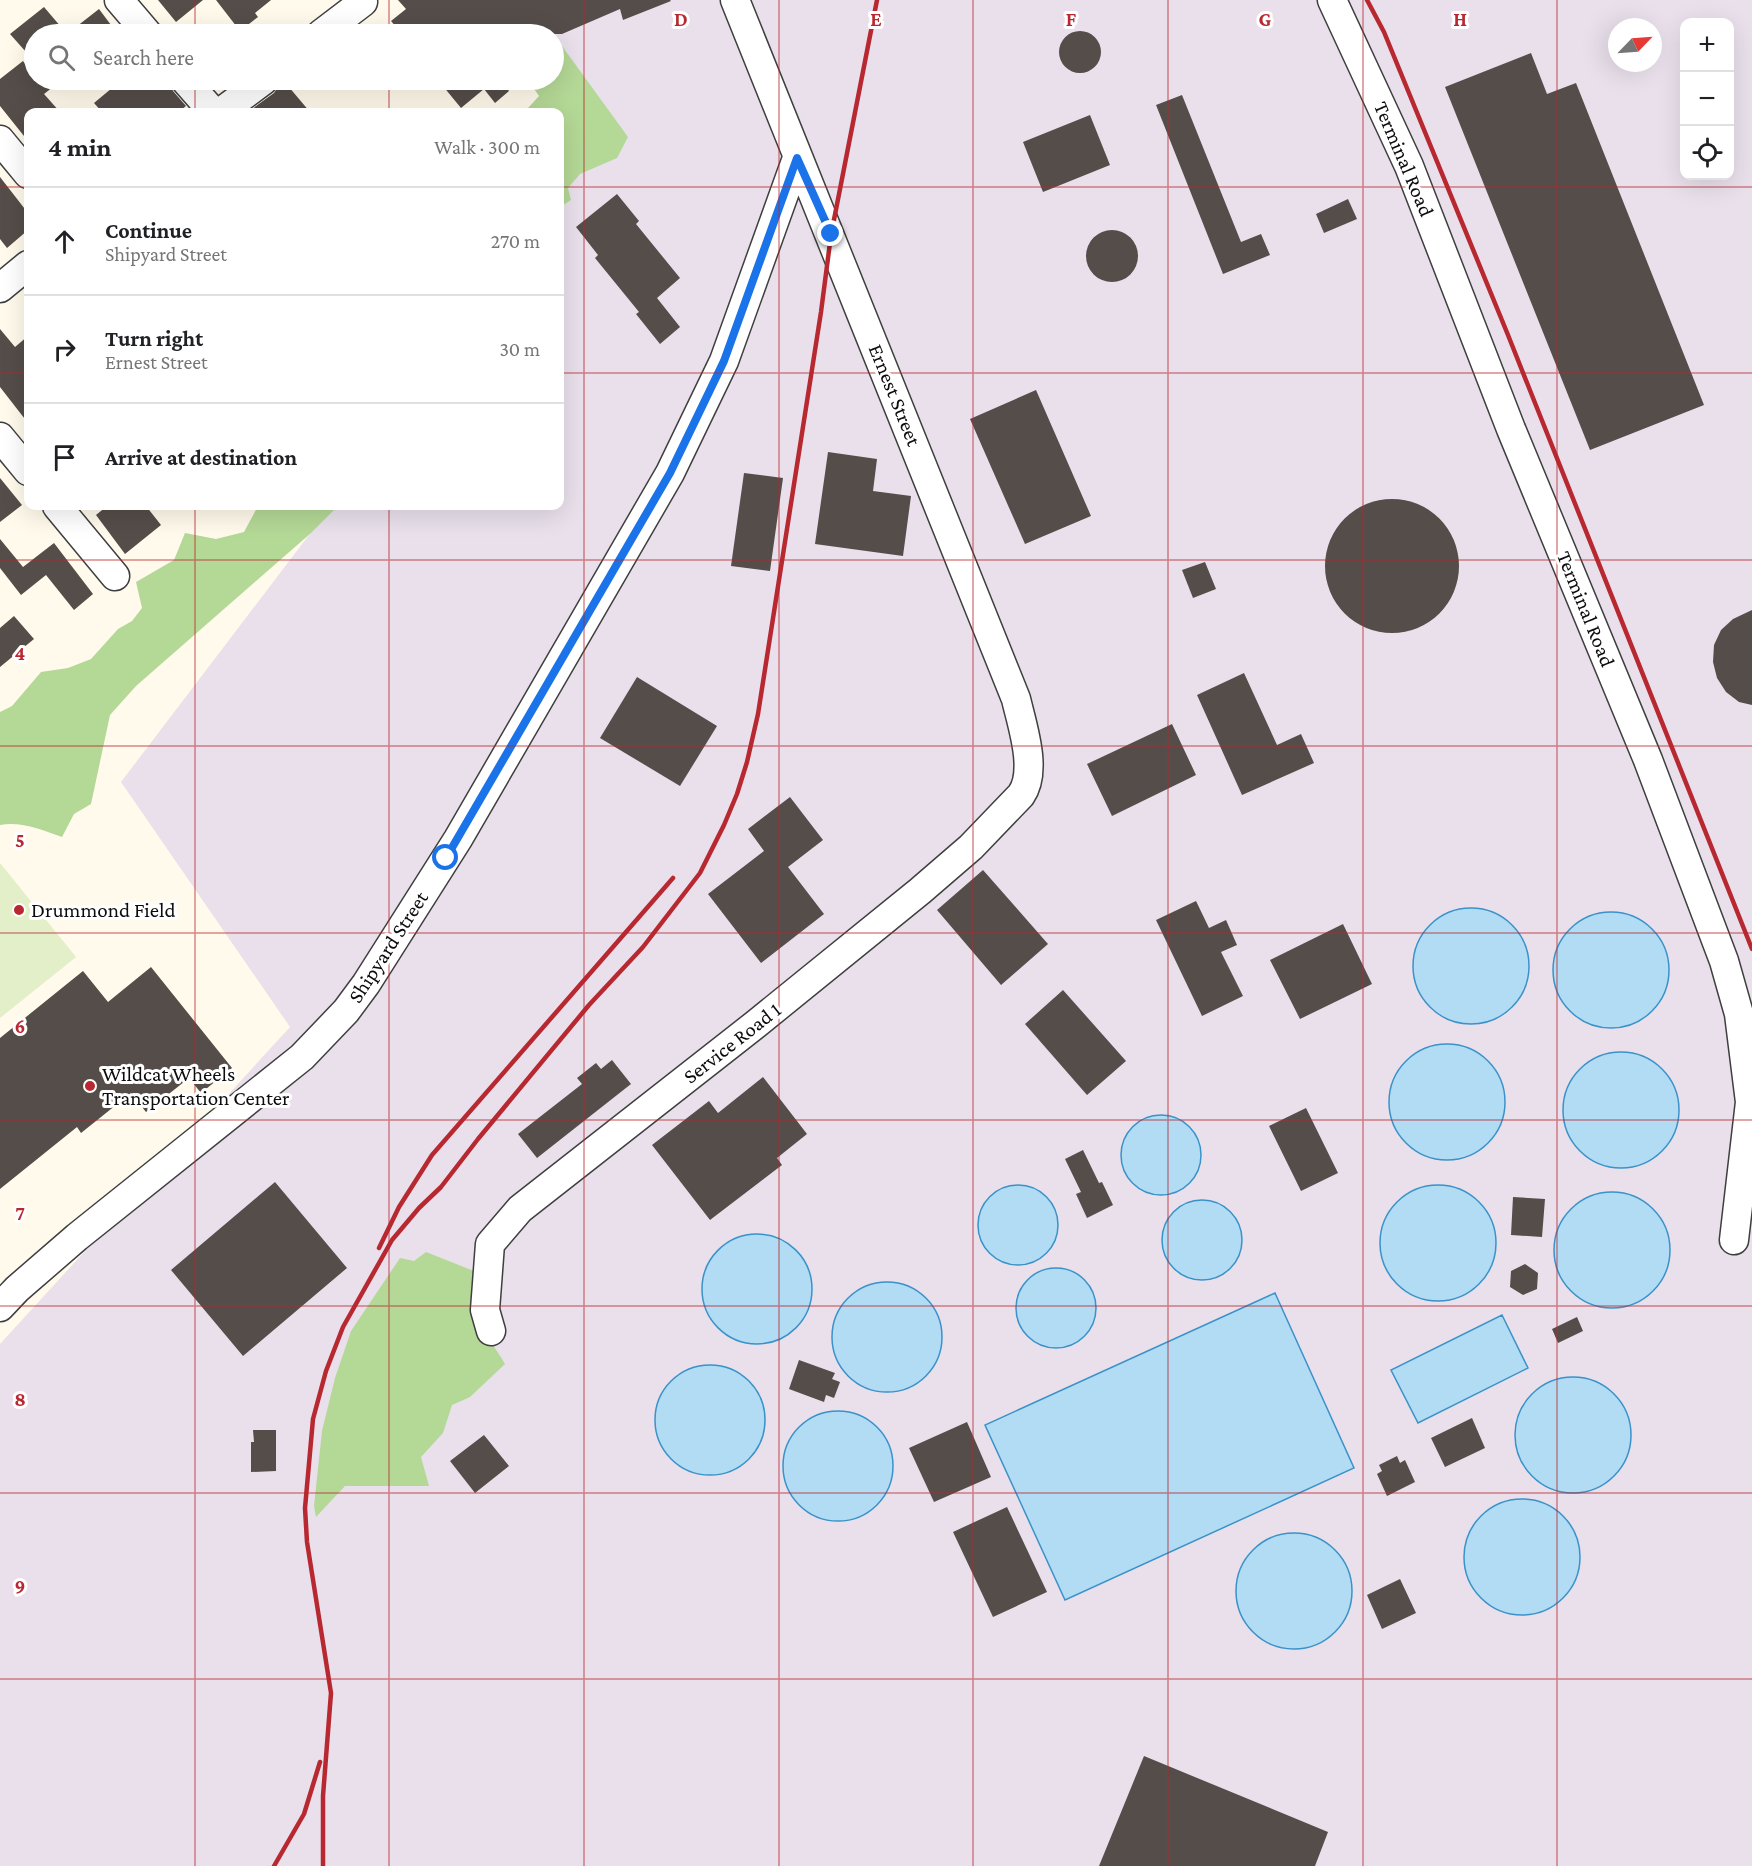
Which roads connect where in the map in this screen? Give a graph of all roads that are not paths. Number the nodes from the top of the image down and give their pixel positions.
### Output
1 (119, 0) edge
2 (735, 0) edge
3 (1332, 0) edge
4 (368, 7) edge
5 (139, 24) edge
6 (338, 24) edge
7 (194, 90) edge
8 (251, 90) edge
9 (210, 108) edge
10 (226, 108) edge
11 (0, 140) edge
12 (797, 158) junction
13 (24, 169) edge
14 (24, 268) edge
15 (0, 288) edge
16 (0, 437) edge
17 (24, 466) edge
18 (60, 510) edge
19 (115, 576) dead end
20 (1021, 795) joint
21 (1734, 1240) dead end
22 (0, 1307) edge
23 (488, 1321) dead end

1 - 5 street
2 - 12 street, Ernest Street
3 - 21 street, Terminal Road
4 - 6 street
7 - 9 street
8 - 10 street
11 - 13 street
12 - 20 street, Ernest Street
12 - 22 street, Shipyard Street
14 - 15 street
16 - 17 street
18 - 19 street
20 - 23 street, Service Road 1

